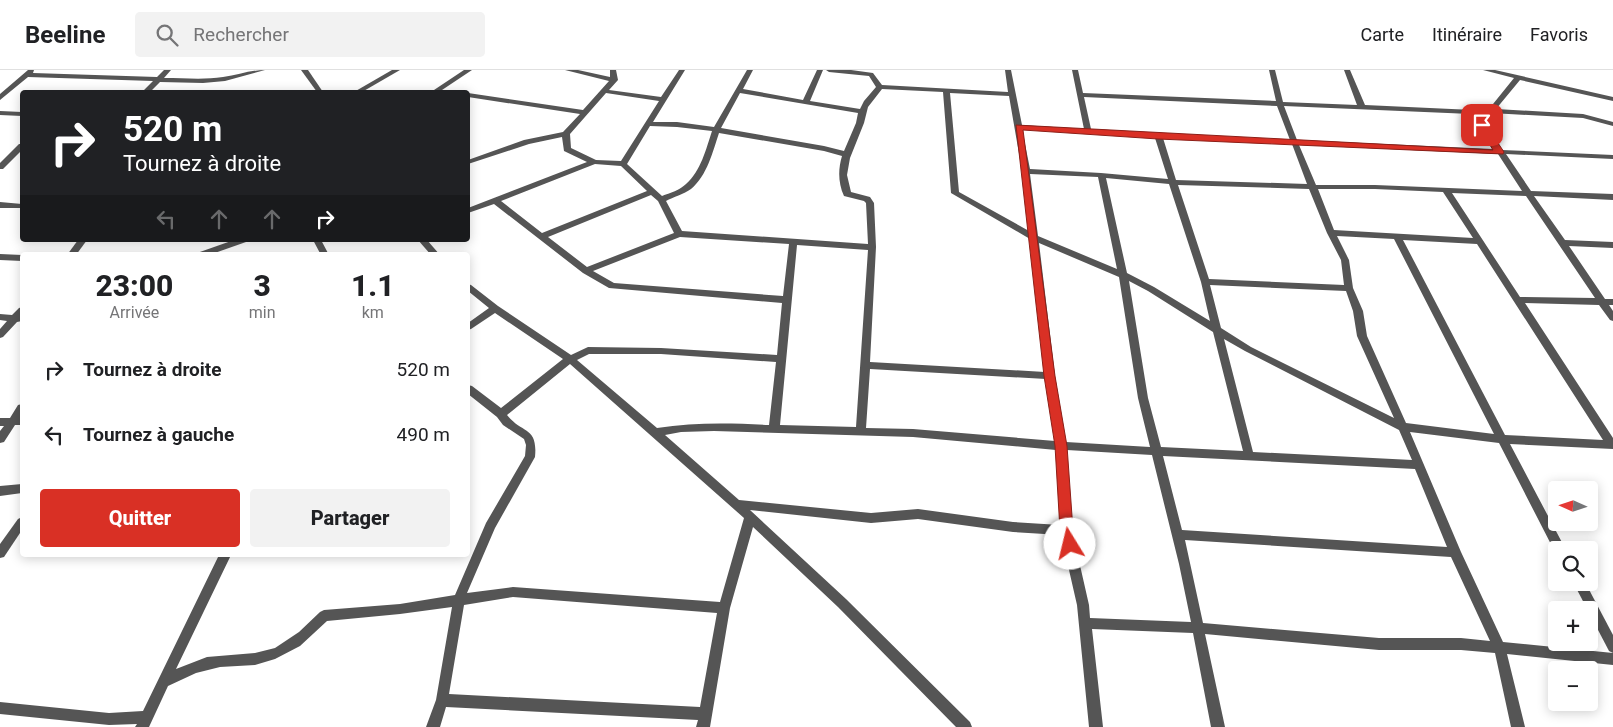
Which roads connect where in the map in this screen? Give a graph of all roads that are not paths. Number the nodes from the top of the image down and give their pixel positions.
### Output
1 (168, 70) edge
2 (262, 70) edge
3 (304, 70) edge
4 (397, 70) edge
5 (469, 70) edge
6 (568, 70) edge
7 (607, 70) edge
8 (613, 70) edge
9 (682, 70) edge
10 (750, 70) edge
11 (820, 70) edge
12 (829, 70) edge
13 (1008, 70) edge
14 (1075, 70) edge
15 (1272, 70) edge
16 (1347, 70) edge
17 (1486, 70) edge
18 (29, 72) edge
19 (597, 75) junction
20 (160, 78) junction
21 (1518, 78) junction
22 (614, 80) junction
23 (880, 87) junction
24 (148, 90) edge
25 (319, 90) edge
26 (362, 90) edge
27 (439, 90) edge
28 (605, 91) junction
29 (739, 91) junction
30 (946, 91) junction
31 (1013, 94) junction
32 (1081, 94) junction
33 (470, 95) edge
34 (0, 98) edge
35 (1613, 99) edge
36 (664, 100) junction
37 (804, 103) junction
38 (1280, 104) junction
39 (1362, 107) junction
40 (1491, 111) junction
41 (863, 112) junction
42 (1473, 112) junction
43 (586, 113) junction
44 (0, 114) edge
45 (20, 114) edge
46 (649, 124) junction
47 (1613, 124) edge
48 (1019, 127) junction
49 (717, 129) junction
50 (1088, 132) junction
51 (566, 134) junction
52 (1158, 136) junction
53 (1294, 141) junction
54 (20, 148) edge
55 (1500, 152) junction
56 (845, 154) junction
57 (1613, 157) edge
58 (470, 161) edge
59 (594, 162) junction
60 (623, 164) junction
61 (0, 167) edge
62 (1026, 171) junction
63 (1100, 175) junction
64 (1174, 182) junction
65 (1312, 187) junction
66 (1446, 190) junction
67 (653, 192) junction
68 (1527, 193) junction
69 (1613, 197) edge
70 (661, 200) junction
71 (495, 201) junction
72 (0, 205) edge
73 (20, 206) edge
74 (470, 210) edge
75 (1331, 233) junction
76 (679, 234) junction
77 (543, 236) junction
78 (1396, 237) junction
79 (1034, 238) junction
80 (1479, 241) junction
81 (81, 242) edge
82 (241, 242) edge
83 (424, 242) edge
84 (793, 243) junction
85 (1561, 243) junction
86 (1613, 245) edge
87 (872, 247) junction
88 (226, 251) edge
89 (73, 252) edge
90 (433, 252) edge
91 (0, 257) edge
92 (20, 258) edge
93 (586, 271) junction
94 (1124, 275) junction
95 (1205, 282) junction
96 (1349, 288) junction
97 (470, 289) edge
98 (788, 300) junction
99 (1516, 300) junction
100 (1601, 301) junction
101 (1613, 302) edge
102 (495, 308) junction
103 (0, 317) edge
104 (1613, 318) edge
105 (18, 319) edge
106 (470, 326) edge
107 (1216, 329) junction
108 (0, 335) edge
109 (570, 359) junction
110 (782, 359) junction
111 (866, 365) junction
112 (1050, 376) junction
113 (470, 391) edge
114 (501, 414) junction
115 (17, 421) edge
116 (0, 422) edge
117 (1403, 427) junction
118 (774, 430) junction
119 (862, 431) junction
120 (655, 432) junction
121 (0, 439) edge
122 (1501, 439) junction
123 (1612, 445) edge
124 (1061, 446) junction
125 (1158, 450) junction
126 (1249, 456) junction
127 (1418, 465) junction
128 (20, 489) edge
129 (0, 491) edge
130 (736, 504) junction
131 (750, 517) junction
132 (20, 525) edge
133 (1066, 530) junction
134 (1178, 535) junction
135 (1555, 541) edge
136 (1, 552) edge
137 (1455, 552) junction
138 (223, 557) edge
139 (1584, 591) edge
140 (459, 599) junction
141 (724, 608) junction
142 (1085, 623) junction
143 (1199, 628) junction
144 (1613, 647) edge
145 (1500, 650) junction
146 (1613, 660) edge
147 (163, 682) junction
148 (442, 700) junction
149 (0, 708) edge
150 (704, 721) edge
151 (145, 722) edge
152 (433, 727) edge
153 (965, 727) edge
154 (1096, 727) edge
155 (1218, 727) edge
156 (1518, 727) edge

1 - 20 street
2 - 20 street
3 - 25 street
4 - 26 street
5 - 27 street
6 - 19 street
7 - 19 street
8 - 22 street
9 - 36 street
10 - 29 street
11 - 37 street
12 - 23 street
13 - 31 street
14 - 32 street
15 - 38 street
16 - 39 street
17 - 21 street
18 - 20 street
18 - 34 street
19 - 22 street
20 - 24 street
21 - 35 street
21 - 40 street
22 - 28 street
23 - 30 street
23 - 41 street
28 - 36 street
28 - 43 street
29 - 37 street
29 - 49 street
30 - 31 street
30 - 79 street
31 - 48 street
32 - 38 street
32 - 50 street
33 - 43 street
36 - 46 street
37 - 41 street
38 - 39 street
38 - 53 street
39 - 42 street
40 - 42 street
40 - 47 street
41 - 56 street
42 - 55 street
43 - 51 street
44 - 45 street
46 - 49 street
46 - 60 street
48 - 50 street
48 - 62 street
49 - 56 street
49 - 70 street
50 - 52 street
51 - 58 street
51 - 59 street
52 - 53 street
52 - 64 street
53 - 55 street
53 - 65 street
54 - 61 street
55 - 57 street
55 - 68 street
56 - 87 street
59 - 60 street
59 - 71 street
60 - 67 street
62 - 63 street
62 - 79 street
63 - 64 street
63 - 94 street
64 - 65 street
64 - 95 street
65 - 66 street
65 - 75 street
66 - 68 street
66 - 80 street
67 - 70 street
67 - 77 street
68 - 69 street
68 - 85 street
70 - 76 street
71 - 74 street
71 - 77 street
72 - 73 street
75 - 78 street
75 - 96 street
76 - 84 street
76 - 93 street
77 - 93 street
78 - 80 street
78 - 122 street
79 - 94 street
79 - 112 street
80 - 99 street
81 - 89 street
82 - 88 street
83 - 90 street
84 - 87 street
84 - 98 street
85 - 86 street
85 - 100 street
87 - 111 street
91 - 92 street
93 - 98 street
94 - 107 street
94 - 125 street
95 - 96 street
95 - 107 street
96 - 117 street
97 - 102 street
98 - 110 street
99 - 100 street
99 - 123 street
100 - 101 street
100 - 104 street
102 - 106 street
102 - 109 street
103 - 105 street
105 - 108 street
107 - 117 street
107 - 126 street
109 - 110 street
109 - 114 street
109 - 120 street
110 - 118 street
111 - 112 street
111 - 119 street
112 - 124 street
113 - 114 street
114 - 140 street
115 - 116 street
115 - 121 street
117 - 122 street
117 - 127 street
118 - 119 street
118 - 120 street
119 - 124 street
120 - 130 street
122 - 123 street
122 - 135 street
124 - 125 street
124 - 133 street
125 - 126 street
125 - 134 street
126 - 127 street
127 - 137 street
128 - 129 street
130 - 131 street
130 - 133 street
131 - 141 street
131 - 153 street
132 - 136 street
133 - 142 street
134 - 137 street
134 - 143 street
137 - 145 street
138 - 147 street
139 - 144 street
140 - 141 street
140 - 147 street
140 - 148 street
141 - 150 street
142 - 143 street
142 - 154 street
143 - 145 street
143 - 155 street
145 - 146 street
145 - 156 street
147 - 151 street
148 - 150 street
148 - 152 street
149 - 151 street

